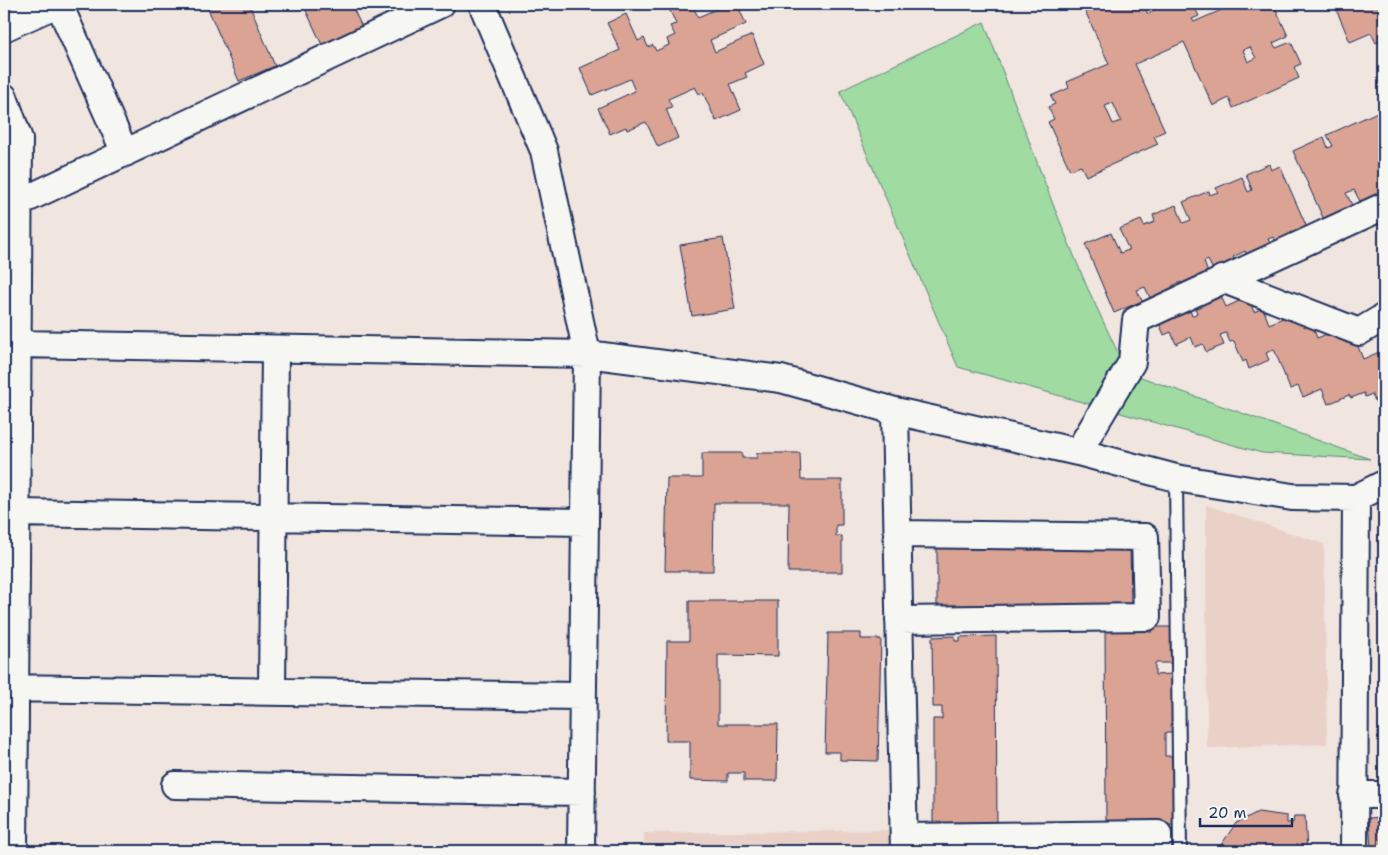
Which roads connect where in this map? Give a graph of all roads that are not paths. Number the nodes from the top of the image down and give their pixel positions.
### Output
1 (55, 4) edge
2 (59, 4) edge
3 (441, 4) edge
4 (482, 4) edge
5 (4, 27) edge
6 (4, 96) edge
7 (125, 153) junction
8 (18, 203) junction
9 (1384, 206) edge
10 (1222, 279) junction
11 (1384, 317) edge
12 (18, 344) junction
13 (275, 349) junction
14 (587, 354) junction
15 (895, 410) junction
16 (1078, 452) junction
17 (1176, 478) junction
18 (1384, 484) edge
19 (1356, 498) junction
20 (16, 513) junction
21 (273, 517) junction
22 (585, 522) junction
23 (897, 534) junction
24 (899, 620) junction
25 (10, 688) edge
26 (272, 692) junction
27 (582, 696) junction
28 (9, 776) edge
29 (175, 785) dead end
30 (582, 792) junction
31 (1353, 795) junction
32 (1384, 795) edge
33 (904, 844) edge
34 (14, 851) edge
35 (581, 851) edge
36 (1158, 851) edge
37 (1180, 851) edge
38 (1354, 851) edge

1 - 5 street
2 - 7 street
3 - 7 street
4 - 14 street
6 - 8 street
7 - 8 street
8 - 12 street
9 - 10 street
10 - 11 street
10 - 16 street
12 - 13 street
12 - 20 street
13 - 14 street
13 - 21 street
14 - 15 street
14 - 22 street
15 - 16 street
15 - 23 street
16 - 17 street
17 - 19 street
17 - 37 lane
18 - 19 street
19 - 31 street
20 - 21 street
20 - 25 street
21 - 22 street
21 - 26 street
22 - 27 street
23 - 24 street
23 - 24 street
24 - 33 street
25 - 26 street
25 - 28 street
26 - 27 street
27 - 30 street
28 - 34 street
29 - 30 street
30 - 35 street
31 - 32 street
31 - 38 street
33 - 36 street

